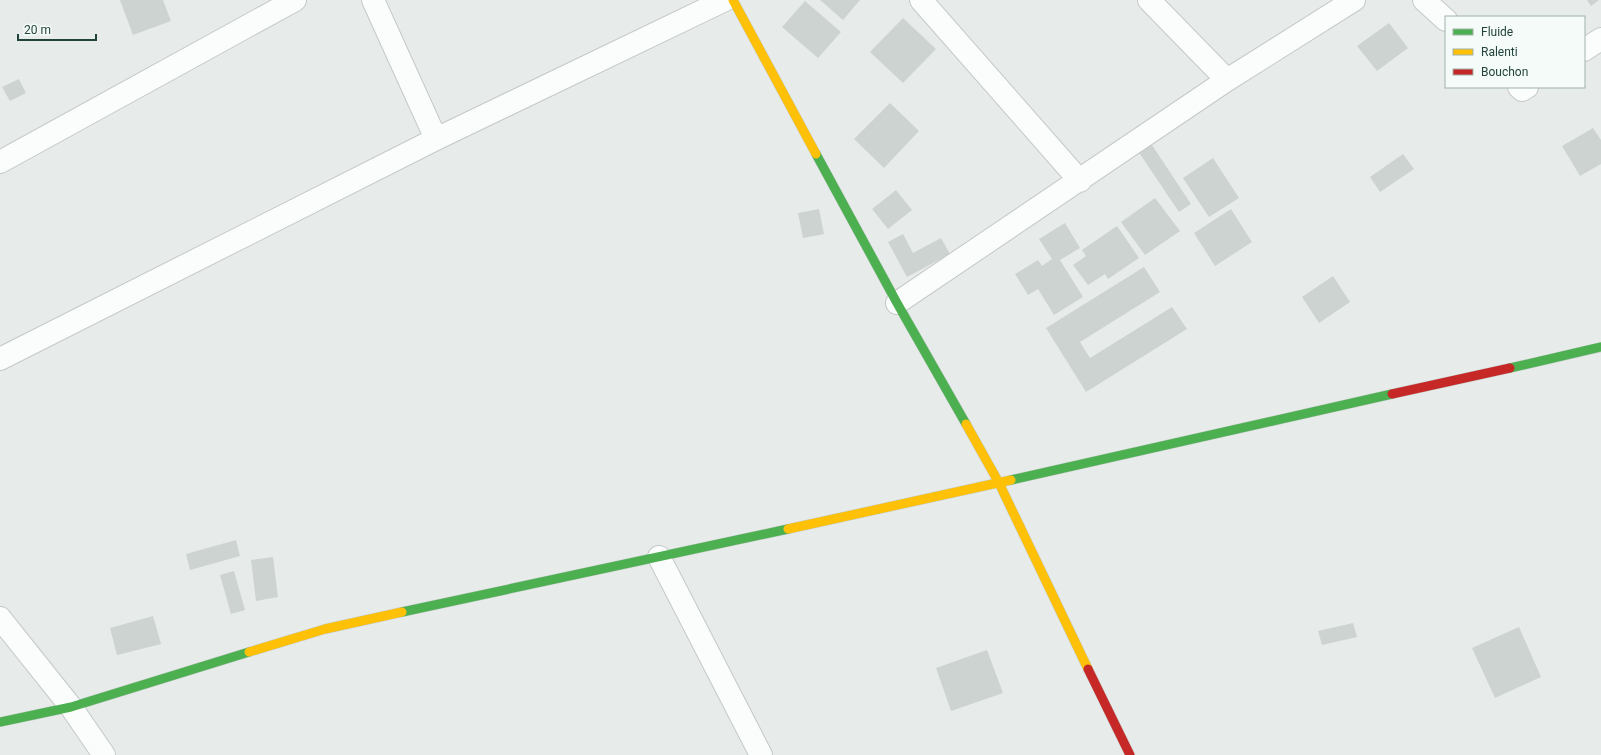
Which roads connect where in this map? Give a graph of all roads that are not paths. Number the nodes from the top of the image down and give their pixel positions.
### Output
1 (295, 0) edge
2 (373, 0) edge
3 (725, 0) edge
4 (733, 0) edge
5 (921, 0) edge
6 (1149, 0) edge
7 (1354, 0) edge
8 (1424, 0) edge
9 (1445, 19) edge
10 (1601, 39) edge
11 (1585, 49) edge
12 (1227, 80) junction
13 (436, 139) junction
14 (0, 162) edge
15 (1080, 181) junction
16 (897, 303) junction
17 (1601, 347) edge
18 (0, 359) edge
19 (999, 483) junction
20 (660, 557) junction
21 (0, 618) edge
22 (71, 707) junction
23 (0, 722) edge
24 (104, 755) edge
25 (761, 755) edge
26 (1130, 755) edge

1 - 14 street
2 - 13 street
3 - 13 street
4 - 16 street
5 - 15 street
6 - 12 street
7 - 12 street
8 - 9 street
10 - 11 street
12 - 15 street
13 - 18 street
15 - 16 street
16 - 19 street
17 - 19 street
19 - 20 street
19 - 26 street
20 - 22 street
20 - 25 street
21 - 22 street
22 - 23 street
22 - 24 street

